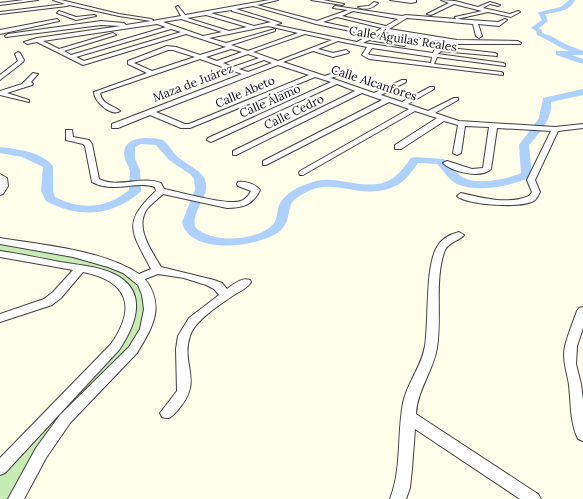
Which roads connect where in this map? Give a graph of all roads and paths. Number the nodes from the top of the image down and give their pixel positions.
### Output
1 (36, 0) edge
2 (55, 0) edge
3 (276, 0) edge
4 (313, 0) edge
5 (392, 0) edge
6 (443, 0) edge
7 (460, 0) edge
8 (364, 1) edge
9 (414, 1) edge
10 (376, 3) dead end
11 (454, 3) junction
12 (0, 4) edge
13 (8, 4) junction
14 (72, 4) junction
15 (252, 5) junction
16 (498, 5) dead end
17 (58, 6) junction
18 (358, 6) junction
19 (178, 7) dead end
20 (335, 7) dead end
21 (90, 8) junction
22 (479, 8) junction
23 (28, 9) junction
24 (230, 9) junction
25 (353, 10) junction
26 (488, 10) junction
27 (59, 12) junction
28 (518, 12) dead end
29 (0, 13) edge
30 (204, 13) junction
31 (48, 14) junction
32 (429, 14) dead end
33 (94, 16) dead end
34 (336, 16) junction
35 (182, 17) junction
36 (404, 17) junction
37 (7, 18) dead end
38 (457, 18) dead end
39 (505, 20) dead end
40 (160, 21) junction
41 (318, 23) junction
42 (475, 23) junction
43 (279, 25) junction
44 (0, 27) edge
45 (129, 27) junction
46 (172, 27) junction
47 (254, 28) junction
48 (386, 29) junction
49 (303, 30) junction
50 (0, 32) edge
51 (186, 32) junction
52 (230, 33) junction
53 (93, 34) junction
54 (375, 35) junction
55 (8, 36) dead end
56 (479, 36) dead end
57 (203, 37) junction
58 (505, 37) dead end
59 (369, 38) junction
60 (338, 39) junction
61 (37, 40) junction
62 (27, 42) dead end
63 (358, 43) junction
64 (509, 43) junction
65 (518, 43) dead end
66 (404, 44) dead end
67 (228, 46) junction
68 (370, 46) junction
69 (50, 47) junction
70 (488, 47) dead end
71 (313, 49) junction
72 (453, 49) junction
73 (58, 51) junction
74 (346, 52) dead end
75 (248, 53) junction
76 (18, 54) dead end
77 (495, 55) dead end
78 (435, 56) junction
79 (70, 57) junction
80 (200, 57) junction
81 (264, 58) junction
82 (218, 63) junction
83 (279, 63) junction
84 (503, 64) dead end
85 (431, 65) junction
86 (233, 69) junction
87 (344, 70) dead end
88 (35, 74) dead end
89 (153, 74) junction
90 (247, 74) junction
91 (501, 74) dead end
92 (314, 75) junction
93 (0, 78) edge
94 (326, 78) junction
95 (404, 80) dead end
96 (338, 82) junction
97 (432, 88) dead end
98 (362, 90) junction
99 (0, 93) edge
100 (375, 95) junction
101 (389, 99) junction
102 (456, 99) dead end
103 (27, 101) dead end
104 (403, 104) junction
105 (415, 108) junction
106 (116, 111) dead end
107 (149, 112) junction
108 (429, 113) junction
109 (443, 118) junction
110 (462, 124) junction
111 (115, 126) dead end
112 (493, 126) junction
113 (583, 126) edge
114 (551, 129) junction
115 (69, 132) dead end
116 (211, 140) dead end
117 (398, 147) dead end
118 (236, 153) dead end
119 (457, 153) dead end
120 (266, 163) dead end
121 (447, 163) dead end
122 (302, 173) dead end
123 (0, 177) edge
124 (241, 184) dead end
125 (161, 191) junction
126 (0, 192) edge
127 (461, 196) dead end
128 (459, 235) dead end
129 (0, 241) edge
130 (0, 254) edge
131 (80, 269) junction
132 (158, 270) junction
133 (138, 278) junction
134 (246, 282) dead end
135 (225, 295) junction
136 (583, 311) edge
137 (14, 314) junction
138 (0, 318) edge
139 (0, 326) edge
140 (167, 413) dead end
141 (409, 416) junction
142 (583, 435) edge
143 (0, 468) edge
144 (16, 499) edge
145 (398, 499) edge
146 (533, 499) edge

1 - 13 street
1 - 17 street
2 - 14 street
3 - 15 street
4 - 18 street
5 - 9 street
6 - 11 street
7 - 11 street
8 - 18 street
10 - 18 street
11 - 22 street
11 - 32 street
12 - 13 street
13 - 23 street
14 - 17 street
14 - 21 street
15 - 24 street
15 - 41 street
16 - 22 street
17 - 23 street
19 - 35 street
20 - 25 street
21 - 27 street
21 - 40 street
22 - 26 street
23 - 29 street
23 - 37 street
24 - 30 street
24 - 43 street, Calle Águilas Reales
25 - 34 street
25 - 36 street
26 - 28 street
26 - 38 street
27 - 31 street
27 - 33 street
30 - 35 street
30 - 47 street
31 - 44 street
31 - 50 street
34 - 41 street
34 - 48 street
35 - 40 street
35 - 52 street
36 - 42 street
36 - 48 street
39 - 42 street
40 - 45 street
40 - 46 street, Calle Alcanfores
40 - 73 street
41 - 49 street
41 - 54 street
42 - 56 street
43 - 47 street
43 - 49 street, Calle Águilas Reales
43 - 67 street
45 - 53 street
45 - 55 street
46 - 51 street, Calle Alcanfores
46 - 79 street
47 - 52 street
48 - 54 street
48 - 64 street
49 - 60 street, Calle Águilas Reales
49 - 75 street
51 - 57 street, Calle Alcanfores
51 - 79 street
52 - 57 street
53 - 61 street
53 - 69 street
54 - 59 street
57 - 67 street, Calle Alcanfores
58 - 64 street
59 - 63 street
59 - 66 street
60 - 63 street, Calle Águilas Reales
60 - 71 street, Maza de Juárez
61 - 62 street
61 - 69 street
63 - 68 street, Calle Águilas Reales
64 - 65 street
67 - 75 street, Calle Alcanfores
67 - 80 street
68 - 78 street, Calle Águilas Reales
68 - 85 street
69 - 73 street
70 - 72 street
71 - 74 street
71 - 83 street, Maza de Juárez
72 - 77 street, Calle Águilas Reales
72 - 78 street, Calle Águilas Reales
73 - 79 street
75 - 81 street, Calle Alcanfores
75 - 82 street
76 - 93 street
78 - 84 street, Calle Águilas Reales
78 - 85 street
80 - 82 street
80 - 89 street
80 - 89 street
81 - 83 street, Calle Alcanfores
81 - 86 street
82 - 86 street
83 - 90 street, Maza de Juárez
83 - 92 street, Calle Alcanfores
85 - 91 street
86 - 90 street
87 - 94 street
88 - 99 street
89 - 106 street
90 - 107 street, Maza de Juárez
92 - 94 street, Calle Alcanfores
92 - 107 street, Calle Abeto
94 - 96 street, Calle Alcanfores
95 - 100 street
96 - 98 street, Calle Alcanfores
96 - 116 street, Calle Álamo
97 - 104 street
98 - 100 street, Calle Alcanfores
98 - 118 street, Calle Cedro
99 - 103 street
100 - 101 street, Calle Alcanfores
101 - 104 street, Calle Alcanfores
101 - 120 street
102 - 108 street
104 - 105 street, Calle Alcanfores
105 - 108 street, Calle Alcanfores
105 - 122 street
107 - 111 street, Maza de Juárez
108 - 109 street, Calle Alcanfores
109 - 110 street, Calle Alcanfores
109 - 117 street
110 - 112 street, Calle Alcanfores
110 - 119 street
112 - 114 street, Calle Alcanfores
112 - 121 street
113 - 114 street, Calle Alcanfores
114 - 127 street
115 - 125 street
123 - 126 street
124 - 125 street
125 - 132 street
128 - 141 street
129 - 133 street
130 - 131 street
131 - 137 street
131 - 143 street
132 - 133 street
132 - 135 street
133 - 144 street
134 - 135 street
135 - 140 street
136 - 142 street
137 - 138 street
137 - 139 street
141 - 145 street
141 - 146 street

